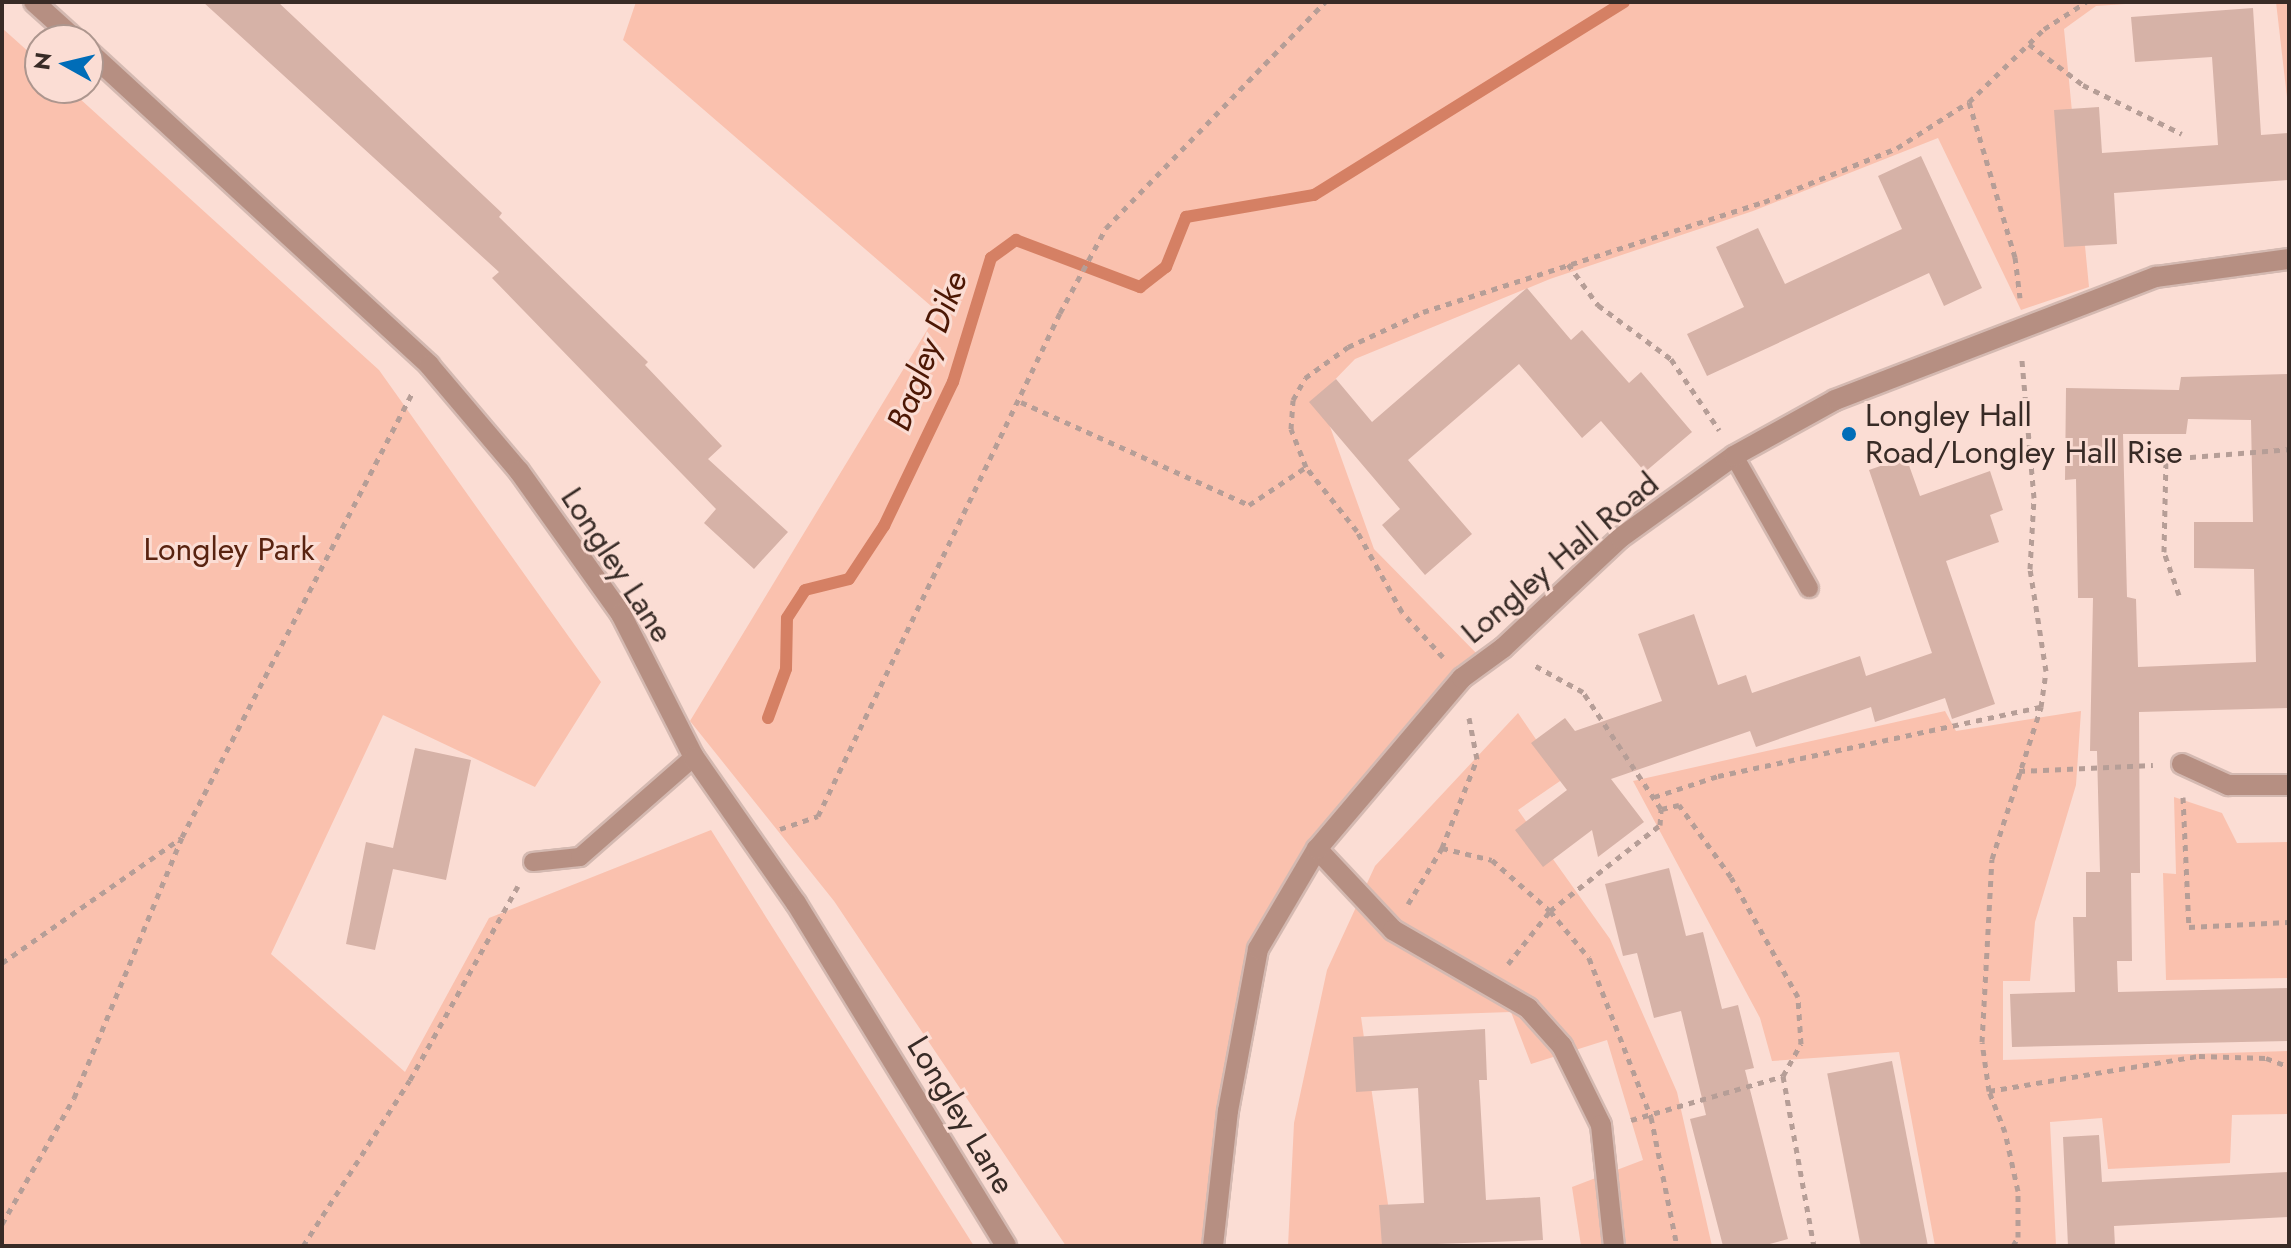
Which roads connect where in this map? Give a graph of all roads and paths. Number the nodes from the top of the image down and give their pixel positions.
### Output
1 (34, 2) edge
2 (1325, 2) edge
3 (2086, 2) edge
4 (58, 24) edge
5 (2029, 44) junction
6 (104, 66) edge
7 (1969, 102) junction
8 (2182, 134) dead end
9 (2289, 259) edge
10 (1568, 264) junction
11 (2019, 331) junction
12 (429, 365) junction
13 (1021, 402) junction
14 (2289, 449) edge
15 (1734, 456) junction
16 (1306, 467) junction
17 (1809, 588) dead end
18 (2179, 595) dead end
19 (1503, 648) junction
20 (1462, 678) junction
21 (2041, 707) junction
22 (694, 757) junction
23 (2182, 764) junction
24 (2019, 771) junction
25 (2289, 785) edge
26 (1654, 797) junction
27 (1661, 809) junction
28 (182, 837) junction
29 (753, 839) junction
30 (1442, 848) junction
31 (1317, 849) junction
32 (533, 862) joint
33 (1550, 911) junction
34 (2289, 922) edge
35 (1393, 930) junction
36 (2, 963) edge
37 (1491, 985) junction
38 (2289, 1067) edge
39 (1783, 1076) junction
40 (1989, 1091) junction
41 (1651, 1117) junction
42 (1601, 1125) junction
43 (2, 1224) edge
44 (303, 1246) edge
45 (1006, 1246) edge
46 (1213, 1246) edge
47 (1614, 1246) edge
48 (1677, 1246) edge
49 (1814, 1246) edge
50 (2013, 1246) edge

1 - 4 street
2 - 13 path
3 - 5 path
5 - 7 path
5 - 8 path
6 - 12 street, Longley Lane
7 - 10 path
7 - 11 path
9 - 11 street, Longley Hall Road
10 - 15 path
10 - 16 path
11 - 15 street, Longley Hall Road
11 - 21 path
12 - 22 street, Longley Lane
12 - 28 path
13 - 16 path
13 - 29 path
14 - 18 path
15 - 17 lane
15 - 19 street, Longley Hall Road
16 - 20 path
19 - 20 street, Longley Hall Road
19 - 26 path
20 - 30 path
20 - 31 street, Longley Hall Road
21 - 24 path
21 - 26 path
22 - 29 street, Longley Lane
22 - 32 lane
23 - 24 path
23 - 25 street
23 - 34 path
24 - 40 path
26 - 27 path
27 - 33 path
27 - 39 path
28 - 36 path
28 - 43 path
29 - 45 street, Longley Lane
30 - 33 path
30 - 35 path
31 - 35 street
31 - 46 street, Longley Hall Road
32 - 44 path
33 - 37 path
33 - 41 path
35 - 37 street
37 - 42 street
38 - 40 path
39 - 41 path
39 - 49 path
40 - 50 path
41 - 42 path
41 - 48 path
42 - 47 street

